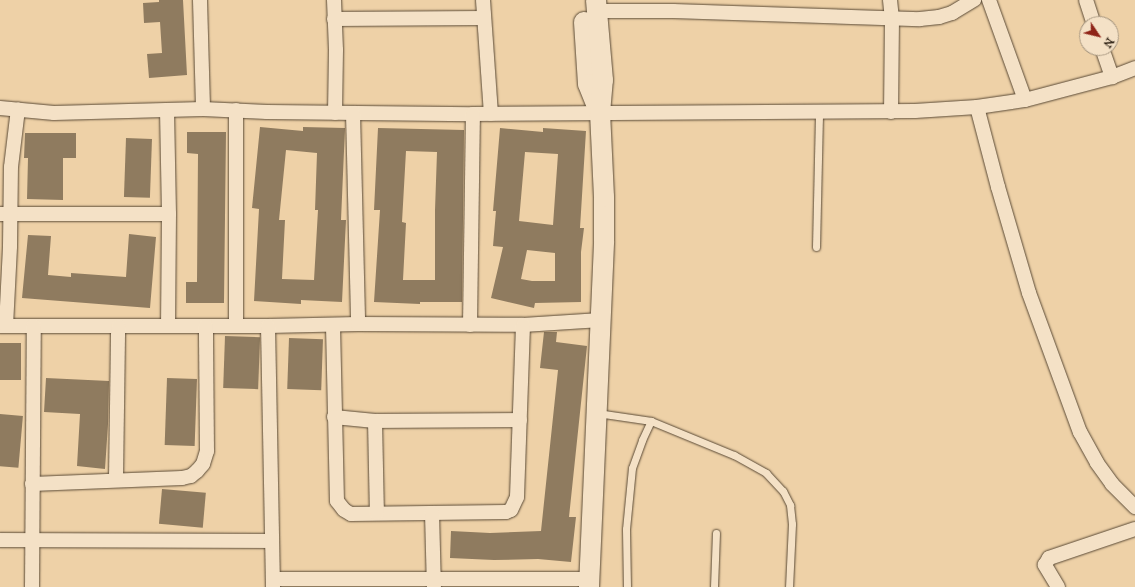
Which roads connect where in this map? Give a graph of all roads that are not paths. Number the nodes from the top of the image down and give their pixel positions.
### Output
1 (200, 0) edge
2 (334, 0) edge
3 (483, 0) edge
4 (890, 0) edge
5 (974, 0) edge
6 (989, 0) edge
7 (1086, 0) edge
8 (592, 4) edge
9 (673, 6) edge
10 (1091, 16) edge
11 (484, 18) junction
12 (334, 19) junction
13 (892, 19) junction
14 (1105, 56) edge
15 (1135, 68) edge
16 (1112, 77) junction
17 (1026, 100) junction
18 (978, 107) junction
19 (0, 108) edge
20 (18, 109) junction
21 (203, 109) junction
22 (167, 110) junction
23 (236, 110) junction
24 (819, 112) junction
25 (892, 112) junction
26 (335, 113) junction
27 (353, 113) junction
28 (600, 113) junction
29 (473, 114) junction
30 (491, 114) junction
31 (6, 214) edge
32 (170, 214) junction
33 (816, 247) dead end
34 (602, 320) junction
35 (358, 324) junction
36 (470, 325) junction
37 (523, 325) junction
38 (3, 326) edge
39 (34, 326) junction
40 (168, 326) junction
41 (206, 326) junction
42 (236, 326) junction
43 (268, 326) junction
44 (333, 326) junction
45 (118, 327) junction
46 (597, 413) junction
47 (334, 417) junction
48 (520, 420) junction
49 (375, 421) junction
50 (651, 421) junction
51 (116, 479) junction
52 (32, 484) junction
53 (1135, 507) edge
54 (377, 513) junction
55 (432, 513) junction
56 (1135, 528) edge
57 (716, 534) dead end
58 (0, 540) edge
59 (32, 541) junction
60 (272, 541) junction
61 (273, 583) edge
62 (434, 583) edge
63 (590, 583) edge
64 (32, 587) edge
65 (626, 587) edge
66 (714, 587) edge
67 (788, 587) edge
68 (1058, 587) edge

1 - 21 street
2 - 12 street
3 - 11 street
4 - 13 street
5 - 13 street
6 - 17 street
7 - 10 street
8 - 9 street
8 - 28 main road
9 - 13 street
11 - 12 street
11 - 30 street
12 - 26 street
13 - 25 street
14 - 16 street
15 - 16 street
16 - 17 street
17 - 18 street
18 - 25 street
18 - 53 street
19 - 20 street
20 - 22 street
20 - 31 street
21 - 22 street
21 - 23 street
22 - 32 street
23 - 26 street
23 - 42 street
24 - 25 street
24 - 28 street
24 - 33 lane
26 - 27 street
27 - 29 street
27 - 35 street
28 - 30 street
28 - 34 main road
29 - 30 street
29 - 36 street
31 - 32 street
31 - 38 street
32 - 40 street
34 - 37 street
34 - 46 main road
35 - 36 street
35 - 44 street
36 - 37 street
37 - 48 street
38 - 39 street
39 - 45 street
39 - 52 street
40 - 41 street
40 - 45 street
41 - 42 street
41 - 51 street
42 - 43 street
43 - 44 street
43 - 60 street
44 - 47 street
45 - 51 street
46 - 50 lane
46 - 63 main road
47 - 49 street
47 - 54 street
48 - 49 street
48 - 55 street
49 - 54 street
50 - 65 lane
50 - 67 lane
51 - 52 street
52 - 59 street
54 - 55 street
55 - 62 street
56 - 68 street
57 - 66 lane
58 - 59 street
59 - 60 street
59 - 64 street
60 - 61 street
61 - 62 street
62 - 63 street

